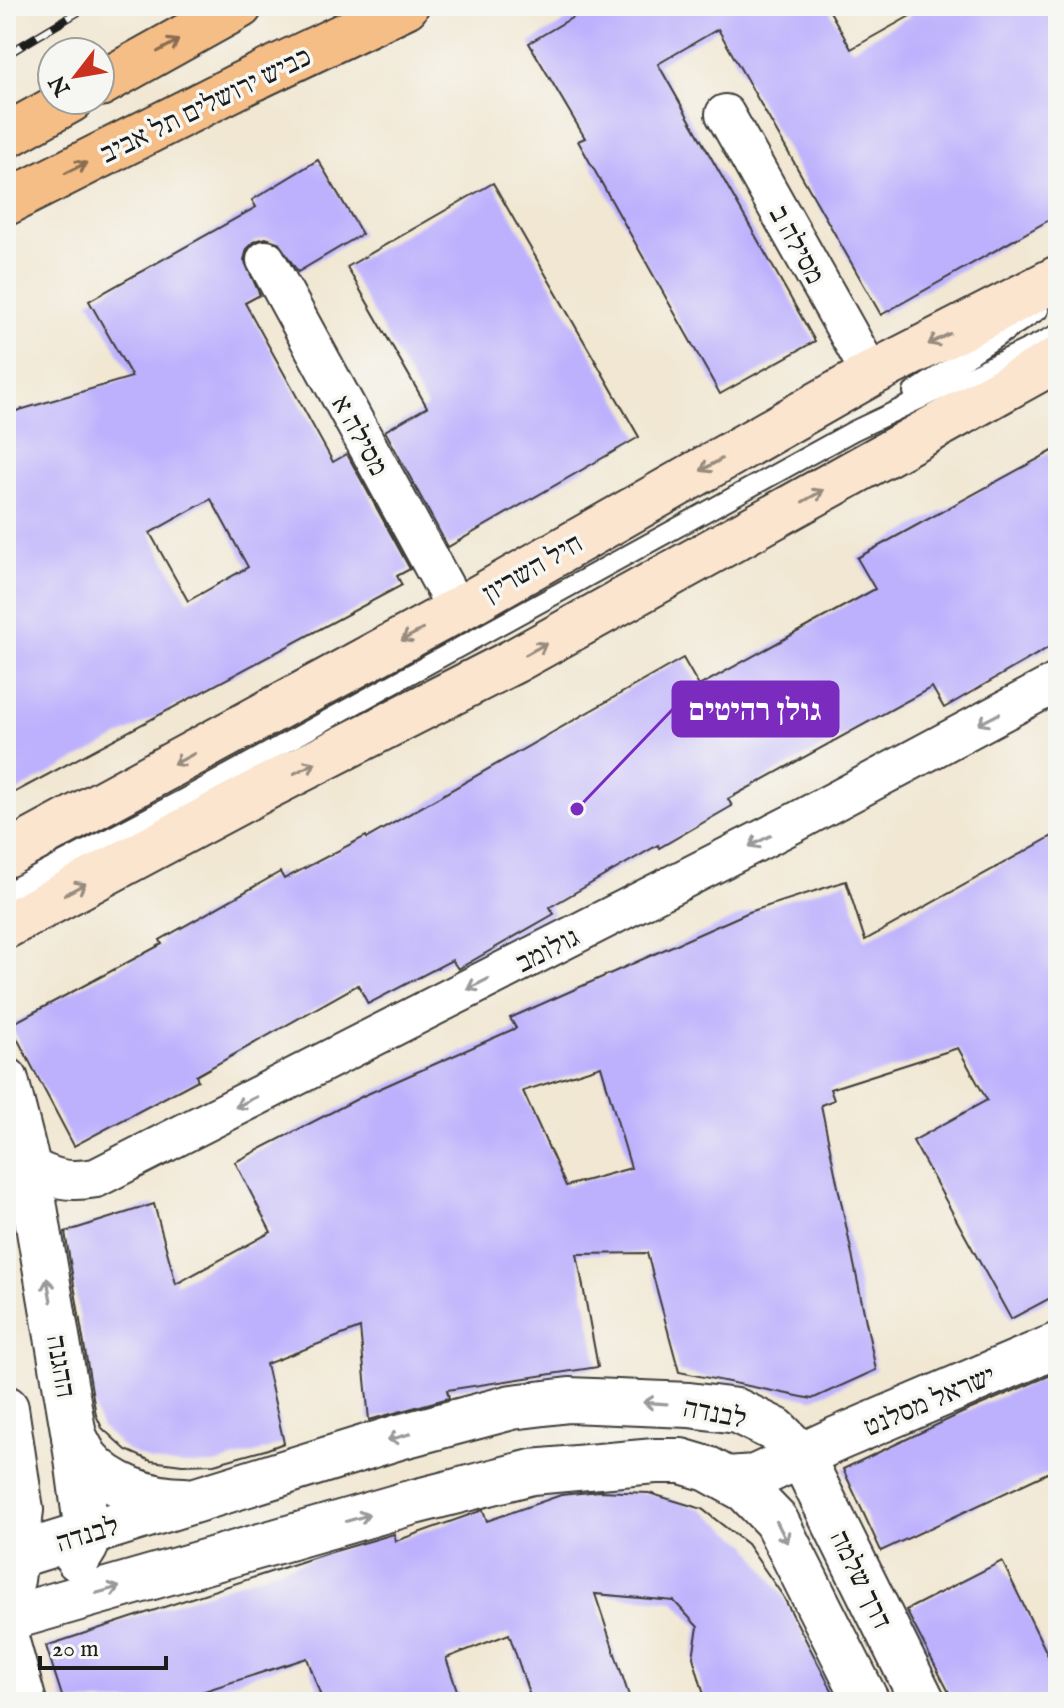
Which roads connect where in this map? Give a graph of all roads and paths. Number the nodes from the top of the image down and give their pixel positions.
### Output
1 (240, 6) edge
2 (406, 6) edge
3 (116, 75) edge
4 (725, 114) dead end
5 (42, 116) edge
6 (6, 136) edge
7 (6, 203) edge
8 (266, 260) dead end
9 (1058, 278) edge
10 (1058, 298) edge
11 (1058, 334) edge
12 (1058, 359) edge
13 (871, 374) junction
14 (853, 431) junction
15 (457, 610) junction
16 (1058, 682) edge
17 (6, 855) edge
18 (6, 892) edge
19 (6, 926) edge
20 (6, 1080) edge
21 (28, 1166) junction
22 (1058, 1345) edge
23 (6, 1408) edge
24 (74, 1436) junction
25 (801, 1455) junction
26 (727, 1479) junction
27 (196, 1500) junction
28 (87, 1533) junction
29 (11, 1557) edge
30 (6, 1609) edge
31 (6, 1618) edge
32 (6, 1627) edge
33 (27, 1702) edge
34 (867, 1702) edge
35 (923, 1702) edge

3 -> 1 highway
7 -> 2 highway, כביש ירושלים תל אביב
4 - 13 street, מסילה ב
5 - 6 highway
8 - 15 street, מסילה א
9 -> 13 main road, חיל השריון
10 - 14 lane
11 - 14 lane
19 -> 12 main road
13 -> 15 main road, חיל השריון
14 - 18 lane
15 -> 17 main road, חיל השריון
16 -> 21 street, גולומב
20 - 21 street, ההגנה
24 -> 21 street, ההגנה
22 - 25 street, ישראל מסלנט
23 - 29 street
24 - 27 street
24 - 28 street, ההגנה
25 - 26 street
25 -> 27 street, לבנדה
25 - 35 street, דרך שלמה
31 -> 26 street, לבנדה
26 -> 34 street, דרך שלמה
27 - 28 street, לבנדה
28 - 29 street, לבנדה
28 - 31 street
29 - 30 street
32 - 33 street

